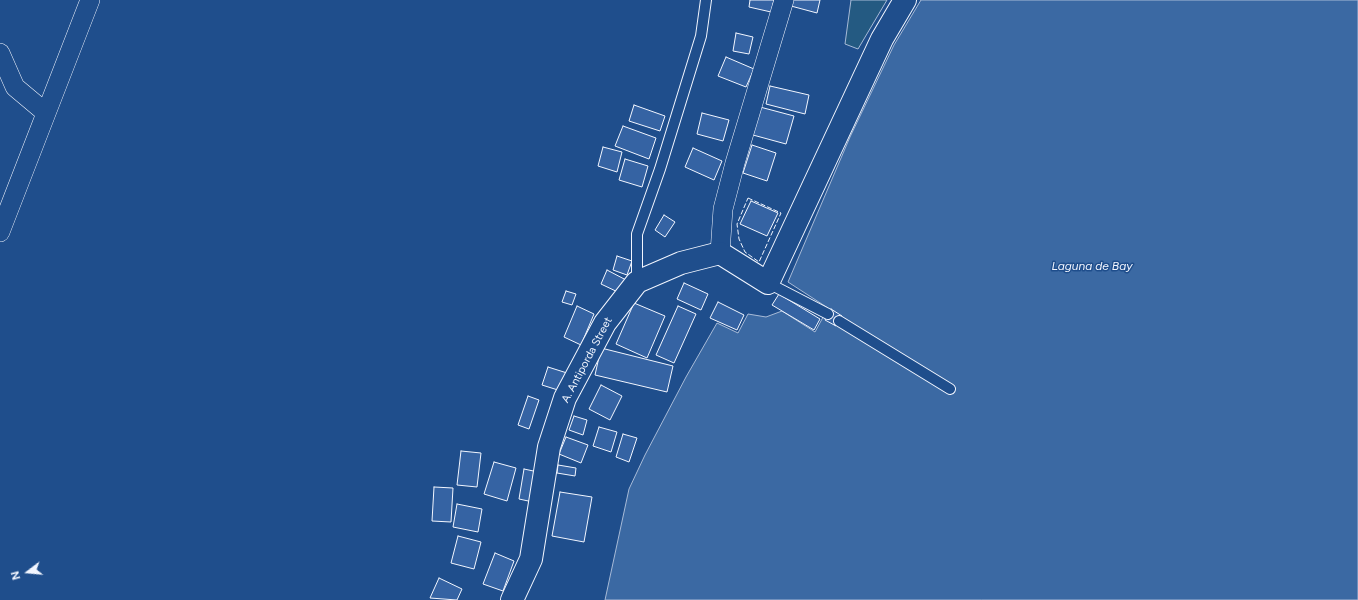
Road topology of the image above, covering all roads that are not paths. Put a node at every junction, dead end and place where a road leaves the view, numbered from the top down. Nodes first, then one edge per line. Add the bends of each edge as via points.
1 (90, 0) edge
2 (706, 0) edge
3 (784, 0) edge
4 (905, 0) edge
5 (0, 53) edge
6 (46, 113) junction
7 (1, 228) edge
8 (720, 253) junction
9 (637, 282) junction
10 (768, 283) junction
11 (828, 314) dead end
12 (839, 321) dead end
13 (950, 389) dead end
14 (512, 600) edge

1 - 6 street
2 - 9 lane via 701,36 637,234
3 - 8 street via 723,208
4 - 10 street via 882,39
5 - 6 street via 15,87
6 - 7 street
8 - 9 street, A. Antiporda Street via 681,263
8 - 10 street
9 - 14 street, A. Antiporda Street via 605,323 565,398 549,447 531,559
10 - 11 lane
12 - 13 lane

